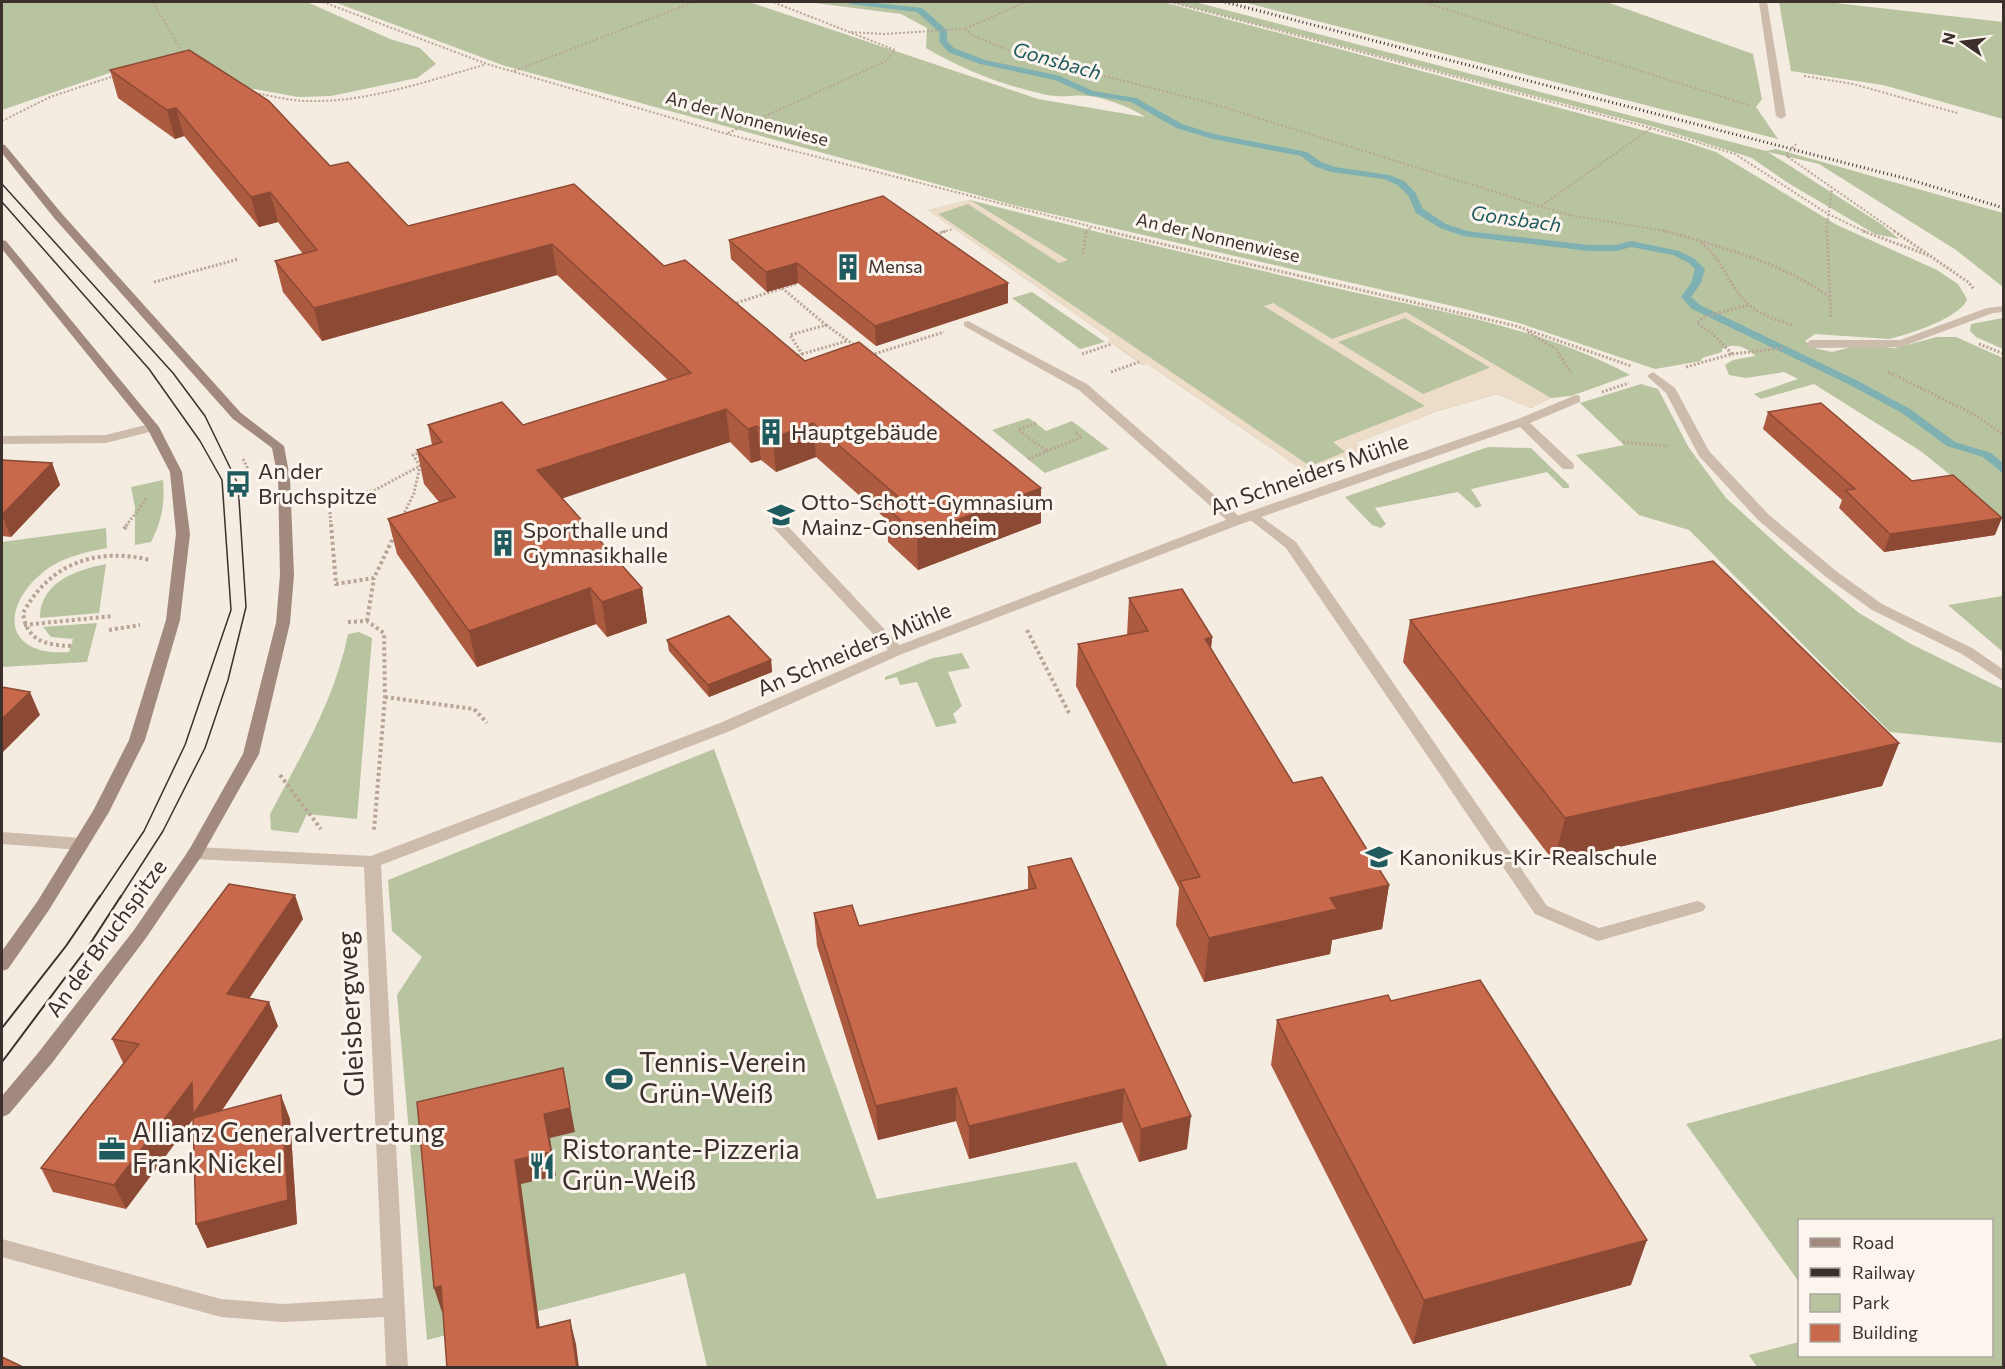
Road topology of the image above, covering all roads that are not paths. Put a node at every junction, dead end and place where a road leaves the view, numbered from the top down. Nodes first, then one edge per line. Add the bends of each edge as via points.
1 (1763, 2) edge
2 (1781, 117) road end
3 (2, 147) edge
4 (2, 243) edge
5 (1997, 310) edge
6 (968, 324) road end
7 (1811, 344) dead end
8 (1653, 376) road end
9 (1569, 402) road end
10 (1522, 422) junction
11 (153, 427) junction
12 (2, 440) edge
13 (1568, 466) dead end
14 (1253, 515) junction
15 (1236, 521) junction
16 (776, 522) dead end
17 (897, 651) junction
18 (2004, 676) edge
19 (2, 838) edge
20 (81, 844) junction
21 (195, 853) junction
22 (372, 862) junction
23 (1697, 907) dead end
24 (2, 964) edge
25 (2, 1109) edge
26 (2, 1248) edge
27 (395, 1307) junction
28 (397, 1368) edge

1 - 2 street
3 - 21 main road, An der Bruchspitze via 237,416 278,446 284,478 287,575 283,623 251,754
4 - 11 main road
5 - 7 street via 1901,343
6 - 15 street via 1083,387
8 - 18 street via 1671,391 1709,459 1772,524 1831,574 1877,606 1967,651
9 - 10 street, An Schneiders Mühle
10 - 13 street
10 - 14 street, An Schneiders Mühle
11 - 12 street via 106,439
11 - 20 main road via 176,472 182,524 173,620 137,740
14 - 15 street, An Schneiders Mühle
14 - 23 street via 1290,545 1541,910 1598,935
15 - 17 street, An Schneiders Mühle
16 - 17 street
17 - 22 street, An Schneiders Mühle via 725,727
19 - 20 street
20 - 24 main road
21 - 22 street, An Schneiders Mühle
21 - 25 main road, An der Bruchspitze via 126,952
22 - 27 street, Gleisbergweg
26 - 27 street via 221,1308 283,1313
27 - 28 street, Gleisbergweg

